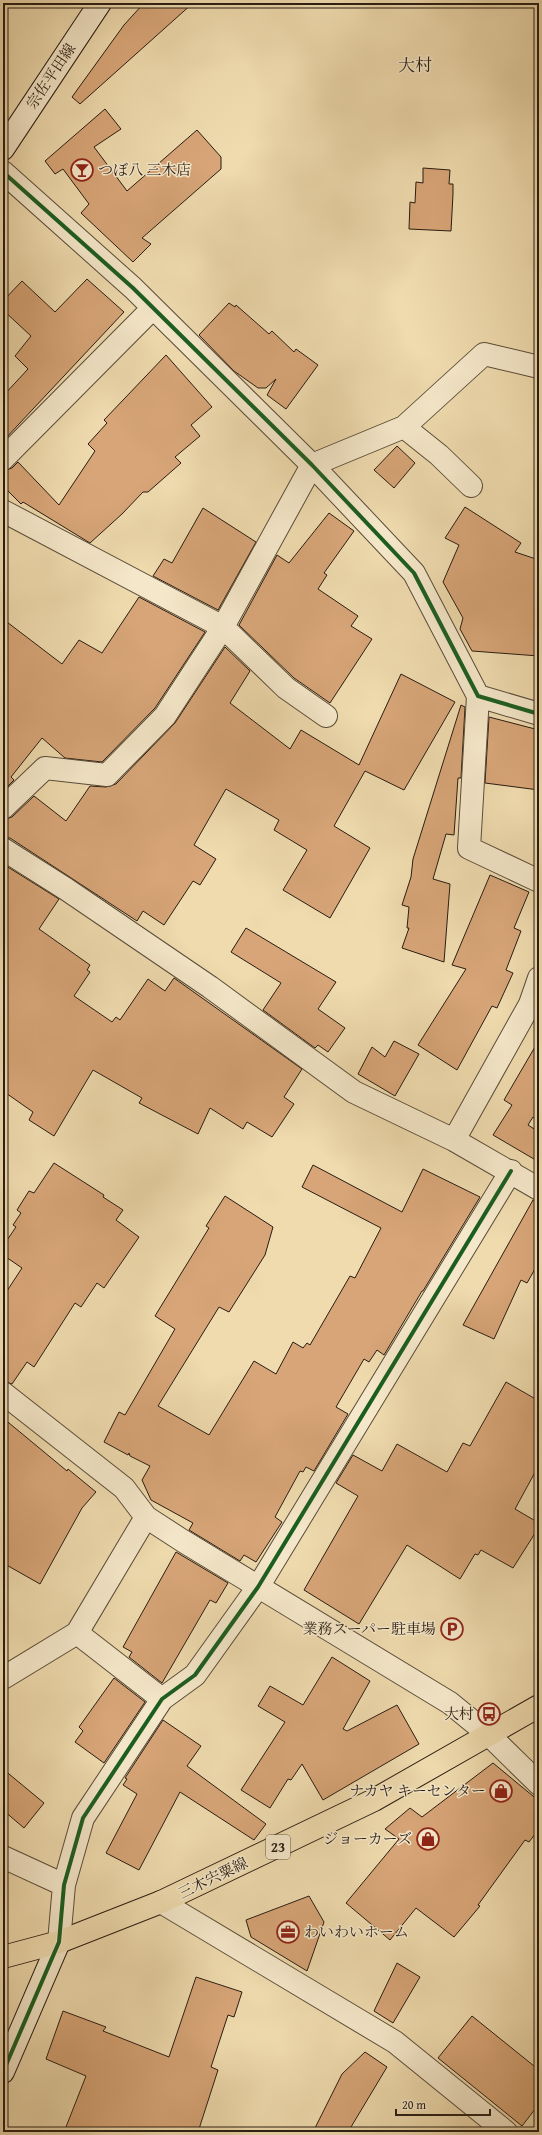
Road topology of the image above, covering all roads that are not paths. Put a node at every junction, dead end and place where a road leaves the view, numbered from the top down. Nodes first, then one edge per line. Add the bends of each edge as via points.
1 (100, 3) edge
2 (3, 149) edge
3 (3, 172) edge
4 (153, 308) junction
5 (539, 367) edge
6 (404, 427) junction
7 (3, 459) edge
8 (312, 465) junction
9 (471, 486) dead end
10 (3, 510) edge
11 (223, 627) junction
12 (478, 696) junction
13 (539, 714) edge
14 (326, 716) dead end
15 (3, 808) edge
16 (3, 849) edge
17 (539, 881) edge
18 (539, 978) edge
19 (454, 1140) junction
20 (511, 1171) junction
21 (539, 1188) edge
22 (3, 1393) edge
23 (146, 1516) junction
24 (258, 1587) junction
25 (77, 1633) junction
26 (3, 1678) edge
27 (162, 1699) junction
28 (539, 1706) edge
29 (488, 1734) junction
30 (539, 1784) edge
31 (3, 1857) edge
32 (64, 1885) junction
33 (161, 1902) junction
34 (59, 1942) junction
35 (3, 1957) edge
36 (3, 2072) edge
37 (506, 2132) edge

1 - 2 street, 宗佐平田線
3 - 4 street
4 - 7 street
4 - 8 street
5 - 6 street via 484,354
6 - 8 street
6 - 9 street via 439,455
8 - 11 street
8 - 12 street via 414,573
10 - 11 street
11 - 14 street via 286,688
11 - 15 street via 165,716 107,775 45,768
12 - 13 street
12 - 17 street via 469,848
16 - 19 street via 210,987 354,1092
18 - 19 street via 530,1004
19 - 20 street
20 - 21 street
20 - 24 street
22 - 23 street via 124,1488
23 - 24 street
23 - 25 street
24 - 27 street via 195,1675
24 - 29 street via 450,1703
25 - 26 street
25 - 27 street
27 - 32 street via 83,1818
28 - 29 main road, 三木宍粟線 / 23
29 - 30 street
29 - 33 main road, 三木宍粟線 / 23 via 374,1800
31 - 32 street
32 - 34 street
33 - 34 main road, 三木宍粟線 / 23
33 - 37 street via 395,2042
34 - 35 main road, 三木宍粟線 / 23
34 - 36 street

